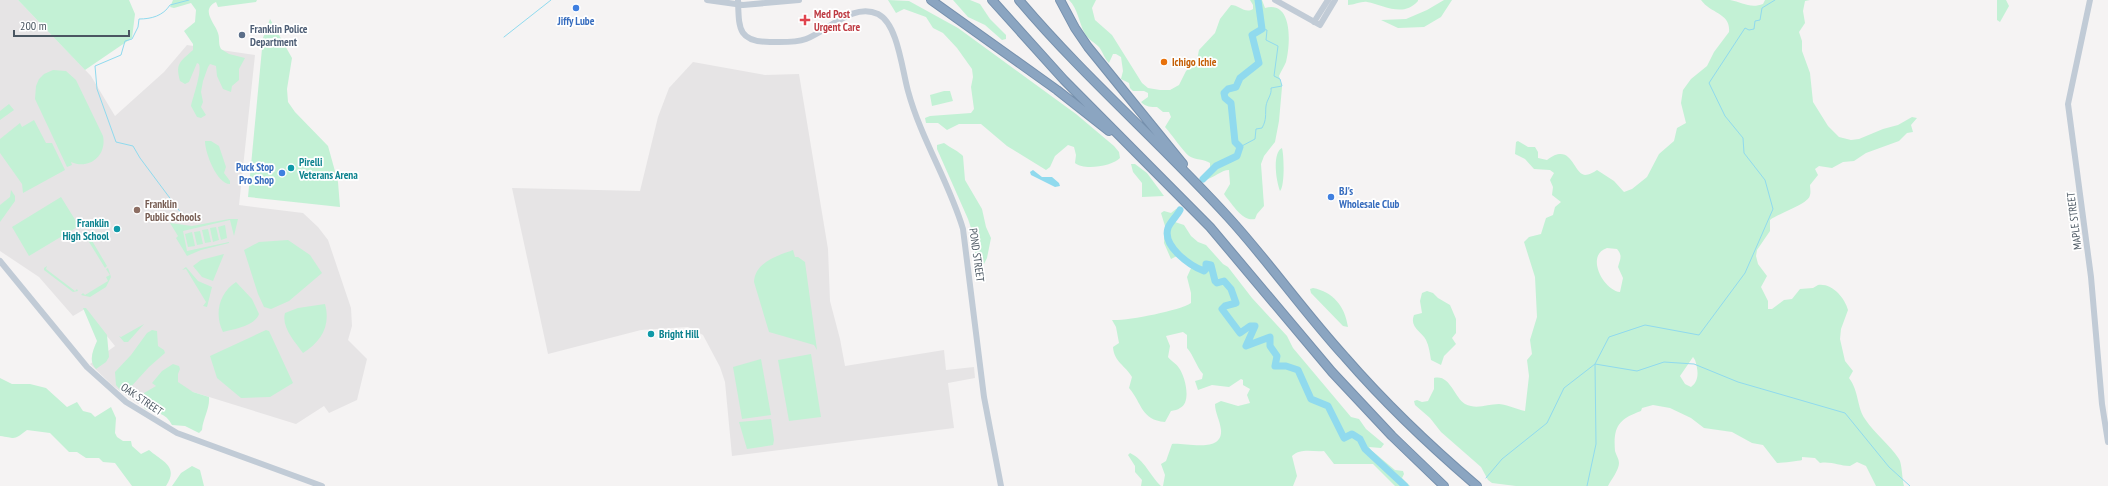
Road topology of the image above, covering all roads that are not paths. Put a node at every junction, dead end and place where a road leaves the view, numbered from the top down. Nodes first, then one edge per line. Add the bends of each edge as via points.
1 (707, 0) edge
2 (799, 0) edge
3 (931, 0) edge
4 (935, 0) edge
5 (992, 0) edge
6 (1019, 0) edge
7 (1060, 0) edge
8 (1275, 0) edge
9 (1328, 0) edge
10 (1336, 0) edge
11 (2090, 0) edge
12 (738, 2) edge
13 (945, 9) junction
14 (1317, 23) junction
15 (1172, 186) junction
16 (1207, 194) junction
17 (0, 261) edge
18 (2105, 403) edge
19 (2108, 442) edge
20 (322, 486) edge
21 (1001, 486) edge
22 (1444, 486) edge
23 (1477, 486) edge

1 - 12 main road
2 - 12 main road via 763,4
3 - 13 highway
4 - 13 highway
5 - 15 highway via 1064,80
6 - 16 highway via 1078,66
7 - 16 highway via 1088,47
8 - 14 main road
9 - 14 main road
10 - 14 main road
11 - 18 main road, MAPLE STREET via 2068,104
12 - 21 main road, POND STREET via 739,26 746,37 762,42 800,41 814,36 851,14 866,11 876,13 891,26 915,114 963,229 984,397
13 - 15 highway via 1086,112
15 - 22 highway via 1210,227 1332,372 1392,436
16 - 23 highway via 1344,357 1417,432
17 - 20 main road, OAK STREET via 87,367 126,402 177,434
18 - 19 main road, MAPLE STREET

